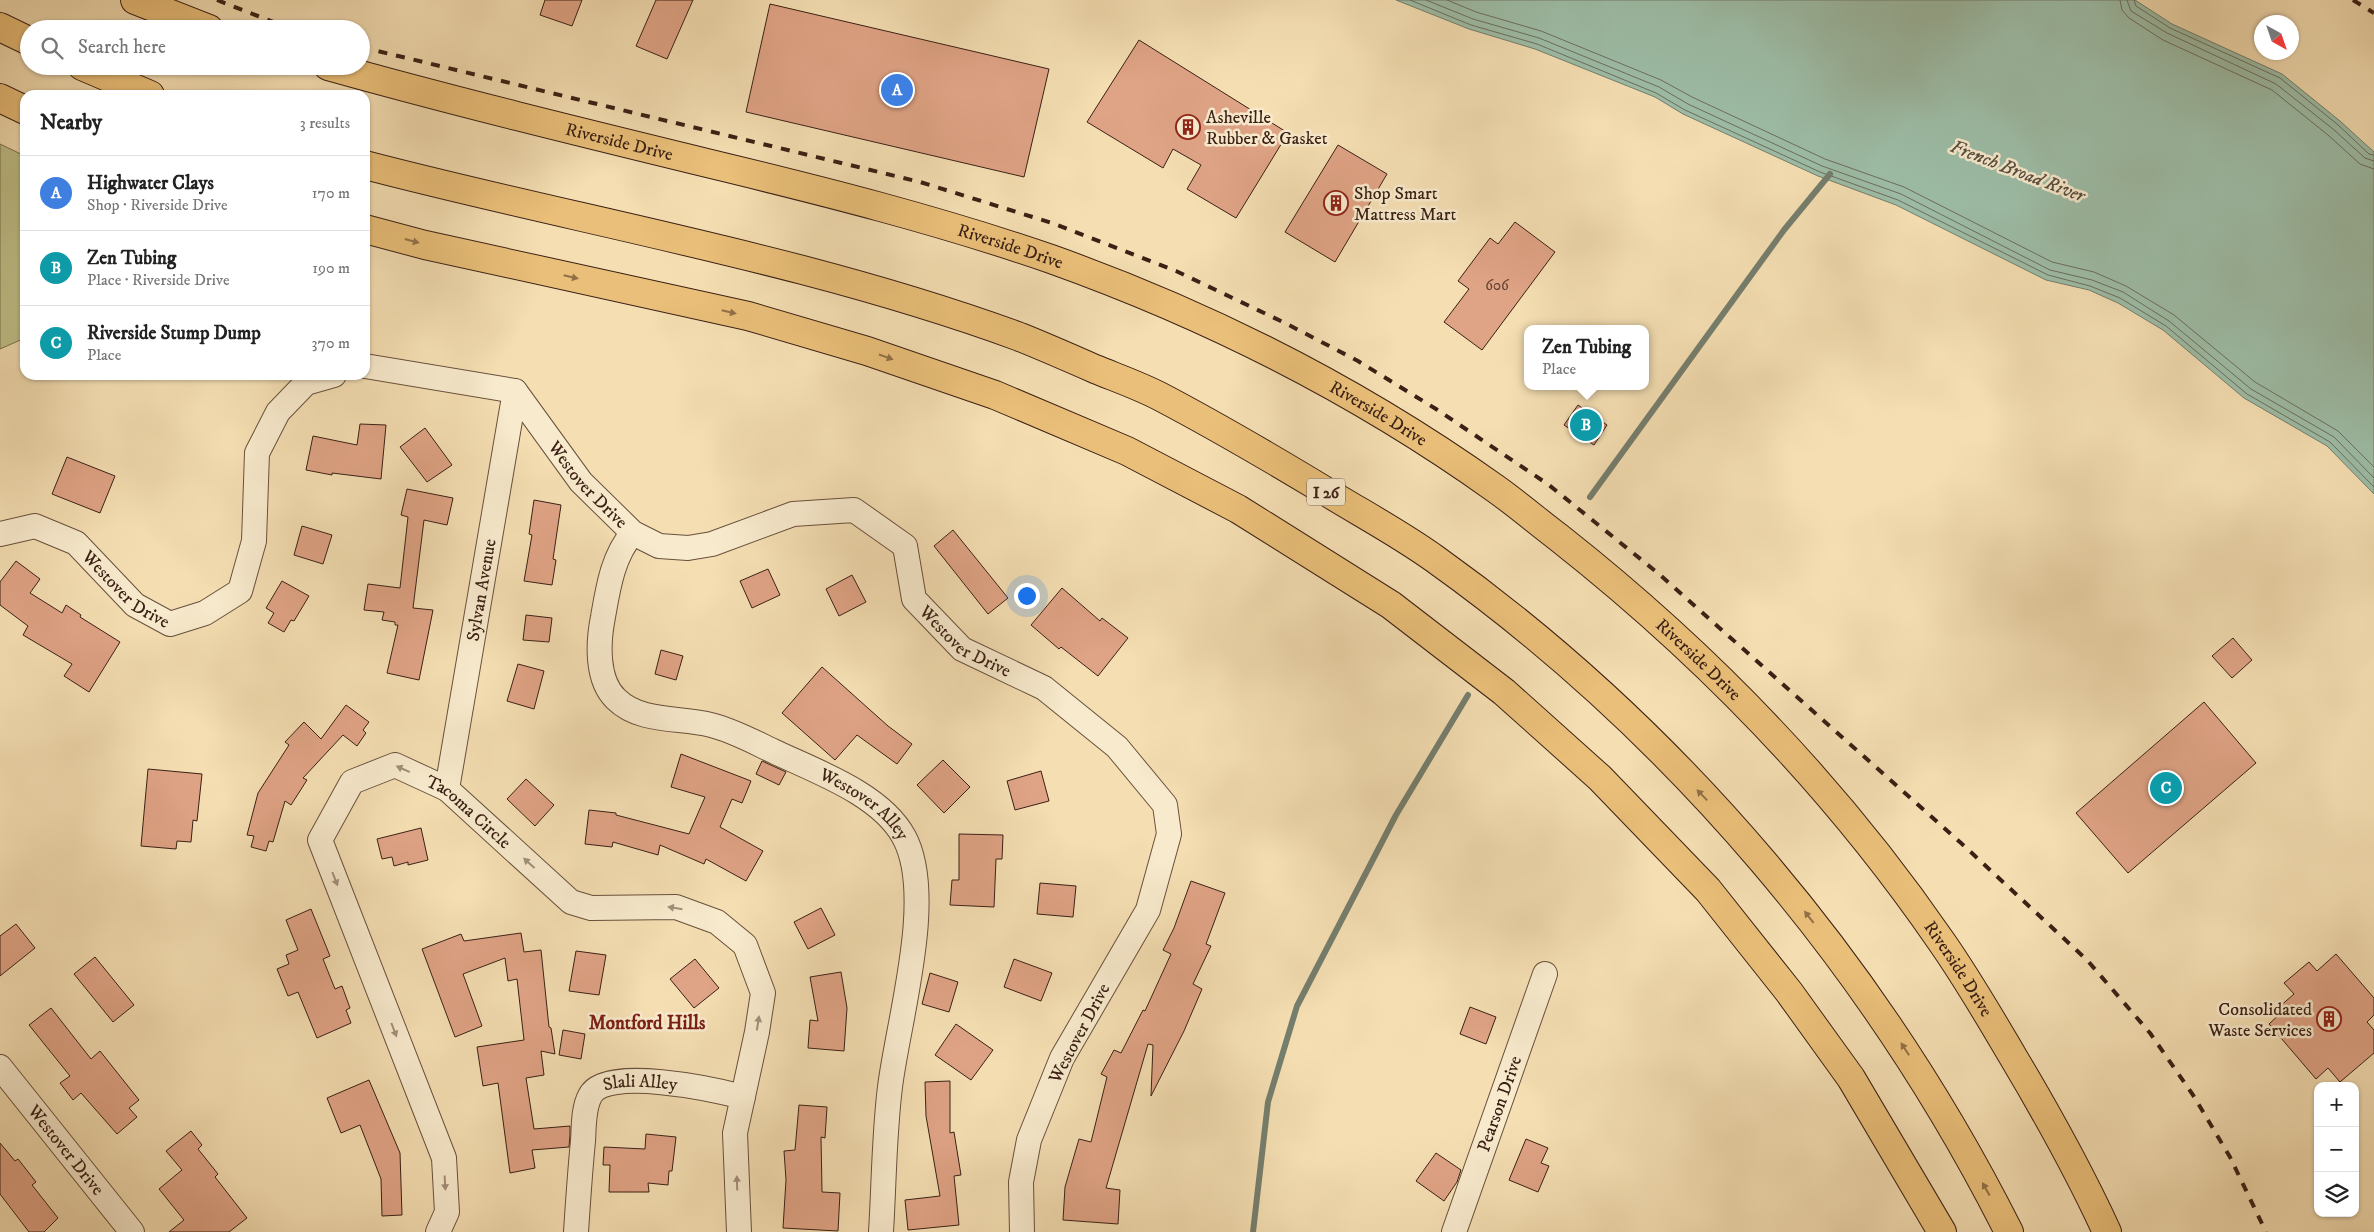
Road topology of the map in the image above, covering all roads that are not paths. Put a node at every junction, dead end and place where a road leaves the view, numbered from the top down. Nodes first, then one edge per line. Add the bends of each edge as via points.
1 (135, 0) edge
2 (186, 20) edge
3 (0, 27) edge
4 (20, 37) edge
5 (103, 75) edge
6 (359, 75) edge
7 (138, 90) edge
8 (0, 98) edge
9 (20, 108) edge
10 (370, 166) edge
11 (370, 230) edge
12 (370, 367) edge
13 (316, 380) edge
14 (515, 391) junction
15 (633, 533) junction
16 (0, 534) edge
17 (448, 789) junction
18 (1545, 974) dead end
19 (0, 1067) edge
20 (743, 1097) junction
21 (132, 1232) edge
22 (438, 1232) edge
23 (576, 1232) edge
24 (739, 1232) edge
25 (882, 1232) edge
26 (1022, 1232) edge
27 (1454, 1232) edge
28 (1942, 1232) edge
29 (2009, 1232) edge
30 (2107, 1232) edge

1 - 2 main road
3 - 4 main road
5 - 7 main road
6 - 30 main road, Riverside Drive via 858,200 957,228 1055,261 1154,298 1319,379 1489,484 1584,558 1708,667 1808,772 1877,855 1942,941 1992,1021 2040,1103
8 - 9 main road
29 -> 10 main road, I 26 via 1950,1123 1905,1049 1842,960 1762,858 1648,738 1548,646 1433,557 1271,458 1156,394 1021,338 887,293 761,258
11 -> 28 main road via 748,316 868,351 995,395 1127,450 1238,509 1390,604 1504,692 1600,778 1708,890 1789,992 1851,1078
12 - 14 street
13 - 16 street, Westover Drive via 306,383 278,412 257,453 254,541 240,590 205,613 170,624 135,605 76,543 35,526
14 - 15 street, Westover Drive via 581,482
14 - 17 street, Sylvan Avenue
15 - 25 street, Westover Alley via 616,561 602,621 603,676 616,699 630,709 651,716 711,725 840,782 879,809 905,839 915,878 916,915 913,958 890,1088
15 - 26 street, Westover Drive via 659,546 688,548 712,544 793,514 854,510 905,546 914,599 962,650 1044,688 1117,747 1165,805 1169,834 1148,910 1062,1058 1029,1140 1021,1182
20 -> 17 street, Tacoma Circle via 763,993 745,946 717,922 676,907 591,908 571,902
17 -> 22 street, Tacoma Circle via 395,765 352,782 320,840 444,1158 447,1212
18 - 27 street, Pearson Drive
19 - 21 street, Westover Drive
20 - 23 street, Slali Alley via 709,1088 661,1083 618,1081 597,1087 590,1095 585,1117
24 -> 20 street, Tacoma Circle via 735,1133

